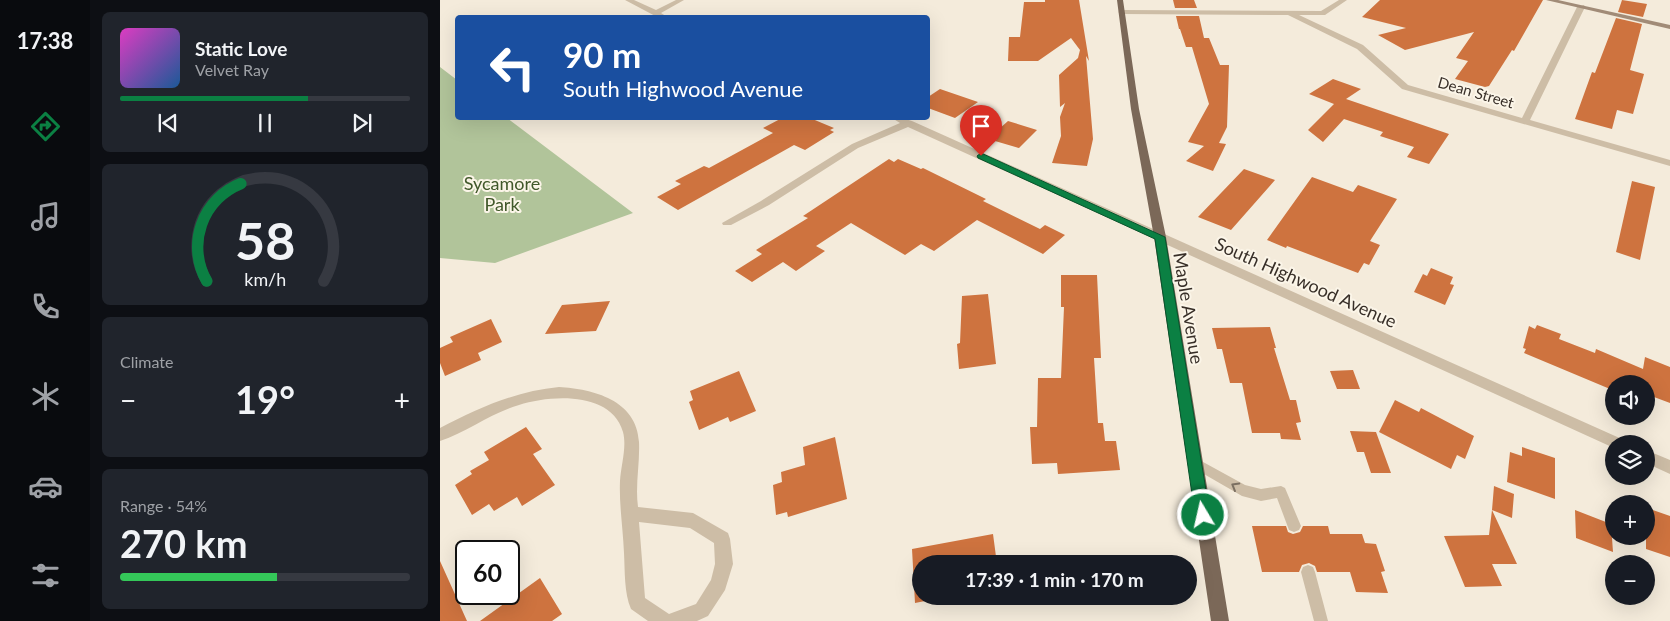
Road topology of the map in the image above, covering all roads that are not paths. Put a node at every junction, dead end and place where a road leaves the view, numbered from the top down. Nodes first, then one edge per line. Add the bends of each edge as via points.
1 (628, 0) edge
2 (681, 0) edge
3 (1344, 0) edge
4 (1549, 0) edge
5 (1121, 6) edge
6 (1581, 7) junction
7 (656, 13) junction
8 (1291, 14) junction
9 (660, 15) edge
10 (1670, 27) edge
11 (901, 120) edge
12 (1525, 121) junction
13 (909, 123) junction
14 (1670, 163) edge
15 (727, 223) dead end
16 (1160, 237) junction
17 (440, 435) edge
18 (1605, 438) edge
19 (1655, 460) edge
20 (1194, 462) junction
21 (1670, 467) edge
22 (630, 514) junction
23 (1294, 526) dead end
24 (1308, 572) dead end
25 (663, 621) edge
26 (675, 621) edge
27 (1220, 621) edge
28 (1321, 621) edge

1 - 7 street
2 - 7 street
3 - 8 street via 1322,13
4 - 6 street
5 - 8 street
5 - 16 main road, Maple Avenue via 1135,109
6 - 10 street
6 - 12 street
7 - 9 street
8 - 12 street, Dean Street via 1360,47 1405,87
11 - 13 street, South Highwood Avenue
12 - 14 street, Dean Street
13 - 15 street via 855,146
13 - 16 street, South Highwood Avenue
16 - 18 street, South Highwood Avenue
16 - 20 main road, Maple Avenue
17 - 22 street via 512,400 565,392 587,394 609,404 619,413 631,436
19 - 21 street
23 -> 20 lane via 1281,492 1261,494 1242,490
20 - 27 main road, Maple Avenue
22 - 25 street via 636,603
22 - 26 street via 693,522 722,539 724,564 719,584 702,610
24 - 28 lane

